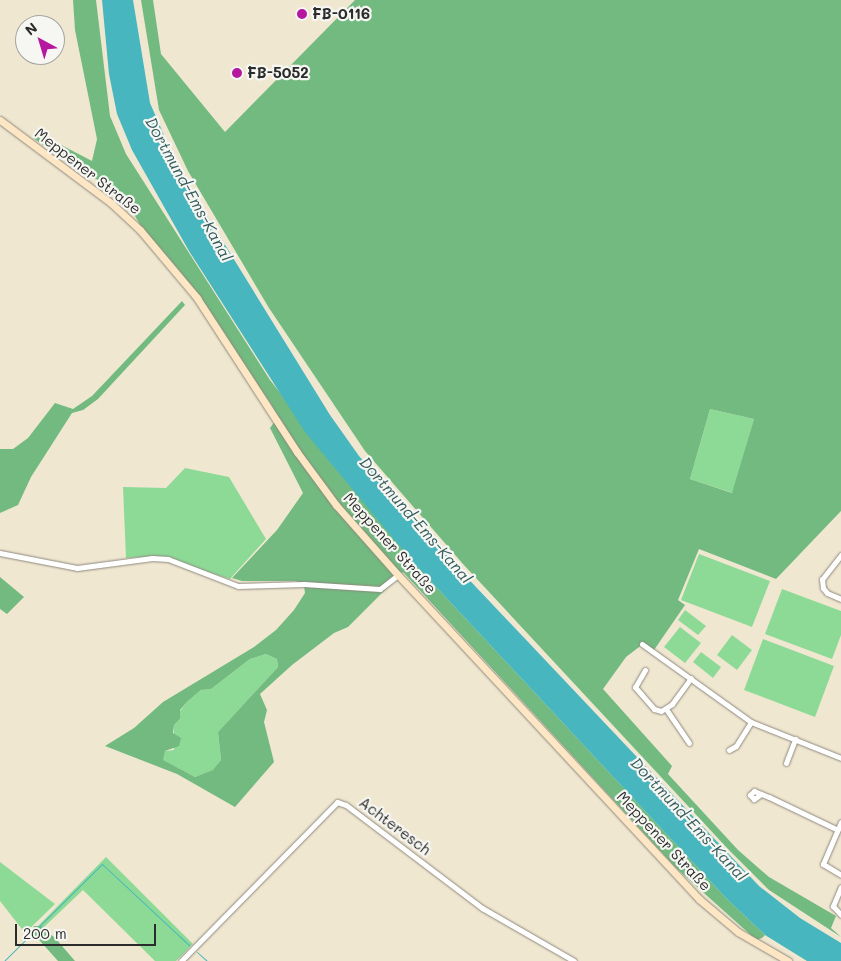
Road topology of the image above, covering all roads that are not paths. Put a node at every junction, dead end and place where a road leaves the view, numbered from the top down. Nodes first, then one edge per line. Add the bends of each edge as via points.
1 (0, 120) edge
2 (0, 553) edge
3 (841, 555) edge
4 (398, 575) junction
5 (841, 599) edge
6 (642, 644) dead end
7 (645, 670) dead end
8 (692, 678) junction
9 (666, 709) junction
10 (751, 722) junction
11 (795, 739) junction
12 (690, 744) dead end
13 (729, 750) dead end
14 (841, 758) edge
15 (786, 763) dead end
16 (761, 794) dead end
17 (841, 822) edge
18 (838, 830) junction
19 (841, 875) edge
20 (841, 887) edge
21 (841, 915) edge
22 (181, 961) edge
23 (574, 961) edge
24 (788, 961) edge

1 - 4 main road, Meppener Straße via 111,203 163,255 202,305 297,452 336,505
2 - 4 street via 77,568 152,558 168,559 238,586 304,584 380,589
3 - 5 street via 822,580 827,593
4 - 24 main road, Meppener Straße via 700,899 738,932
6 - 8 street
7 - 9 street via 635,687 654,709
8 - 9 street
8 - 10 street
9 - 12 street
10 - 11 street
10 - 13 street via 736,746
11 - 14 street
11 - 15 street
16 - 18 street
17 - 18 street
18 - 19 street via 823,864
20 - 21 street via 833,906
22 - 23 street, Achteresch via 337,802 346,804 482,908

